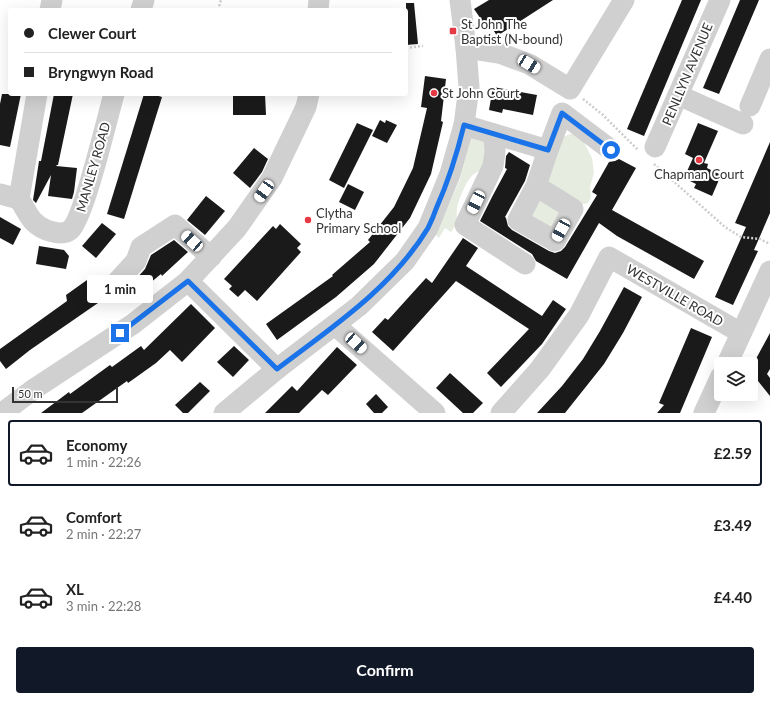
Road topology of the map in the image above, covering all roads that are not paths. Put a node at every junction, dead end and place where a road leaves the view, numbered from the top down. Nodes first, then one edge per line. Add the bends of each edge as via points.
1 (460, 0) edge
2 (624, 0) edge
3 (720, 0) edge
4 (466, 48) junction
5 (770, 59) edge
6 (678, 95) junction
7 (35, 96) edge
8 (113, 96) edge
9 (309, 96) edge
10 (464, 125) junction
11 (494, 134) junction
12 (548, 150) junction
13 (611, 150) dead end
14 (648, 153) road end
15 (536, 186) dead end
16 (10, 197) edge
17 (210, 257) junction
18 (525, 264) dead end
19 (770, 271) edge
20 (188, 281) junction
21 (102, 292) dead end
22 (336, 325) junction
23 (742, 333) junction
24 (730, 357) edge
25 (277, 369) junction
26 (714, 391) edge
27 (2, 413) edge
28 (224, 413) edge
29 (435, 413) edge
30 (501, 413) edge
31 (704, 413) edge

1 - 4 street
2 - 4 street via 570,89 529,64 499,54
3 - 6 street, PENLLYN AVENUE
4 - 10 street via 469,87
5 - 6 street via 746,115
6 - 14 street, PENLLYN AVENUE
7 - 16 street
8 - 16 street, MANLEY ROAD via 96,162 77,221 71,230 63,234 47,230 34,222
9 - 17 street via 306,107 272,178 237,228
10 - 11 street
10 - 22 street via 450,174 428,228 405,262
11 - 12 street
11 - 18 street via 493,166 465,226
12 - 13 street via 562,113
12 - 15 street
17 - 20 street
17 - 21 street via 174,225 141,247 136,261 116,282
19 - 23 street
20 - 25 street
20 - 27 street via 133,324
22 - 25 street
22 - 29 street
23 - 24 street
23 - 30 street, WESTVILLE ROAD via 609,257 579,315 540,369
25 - 28 street
26 - 31 street

